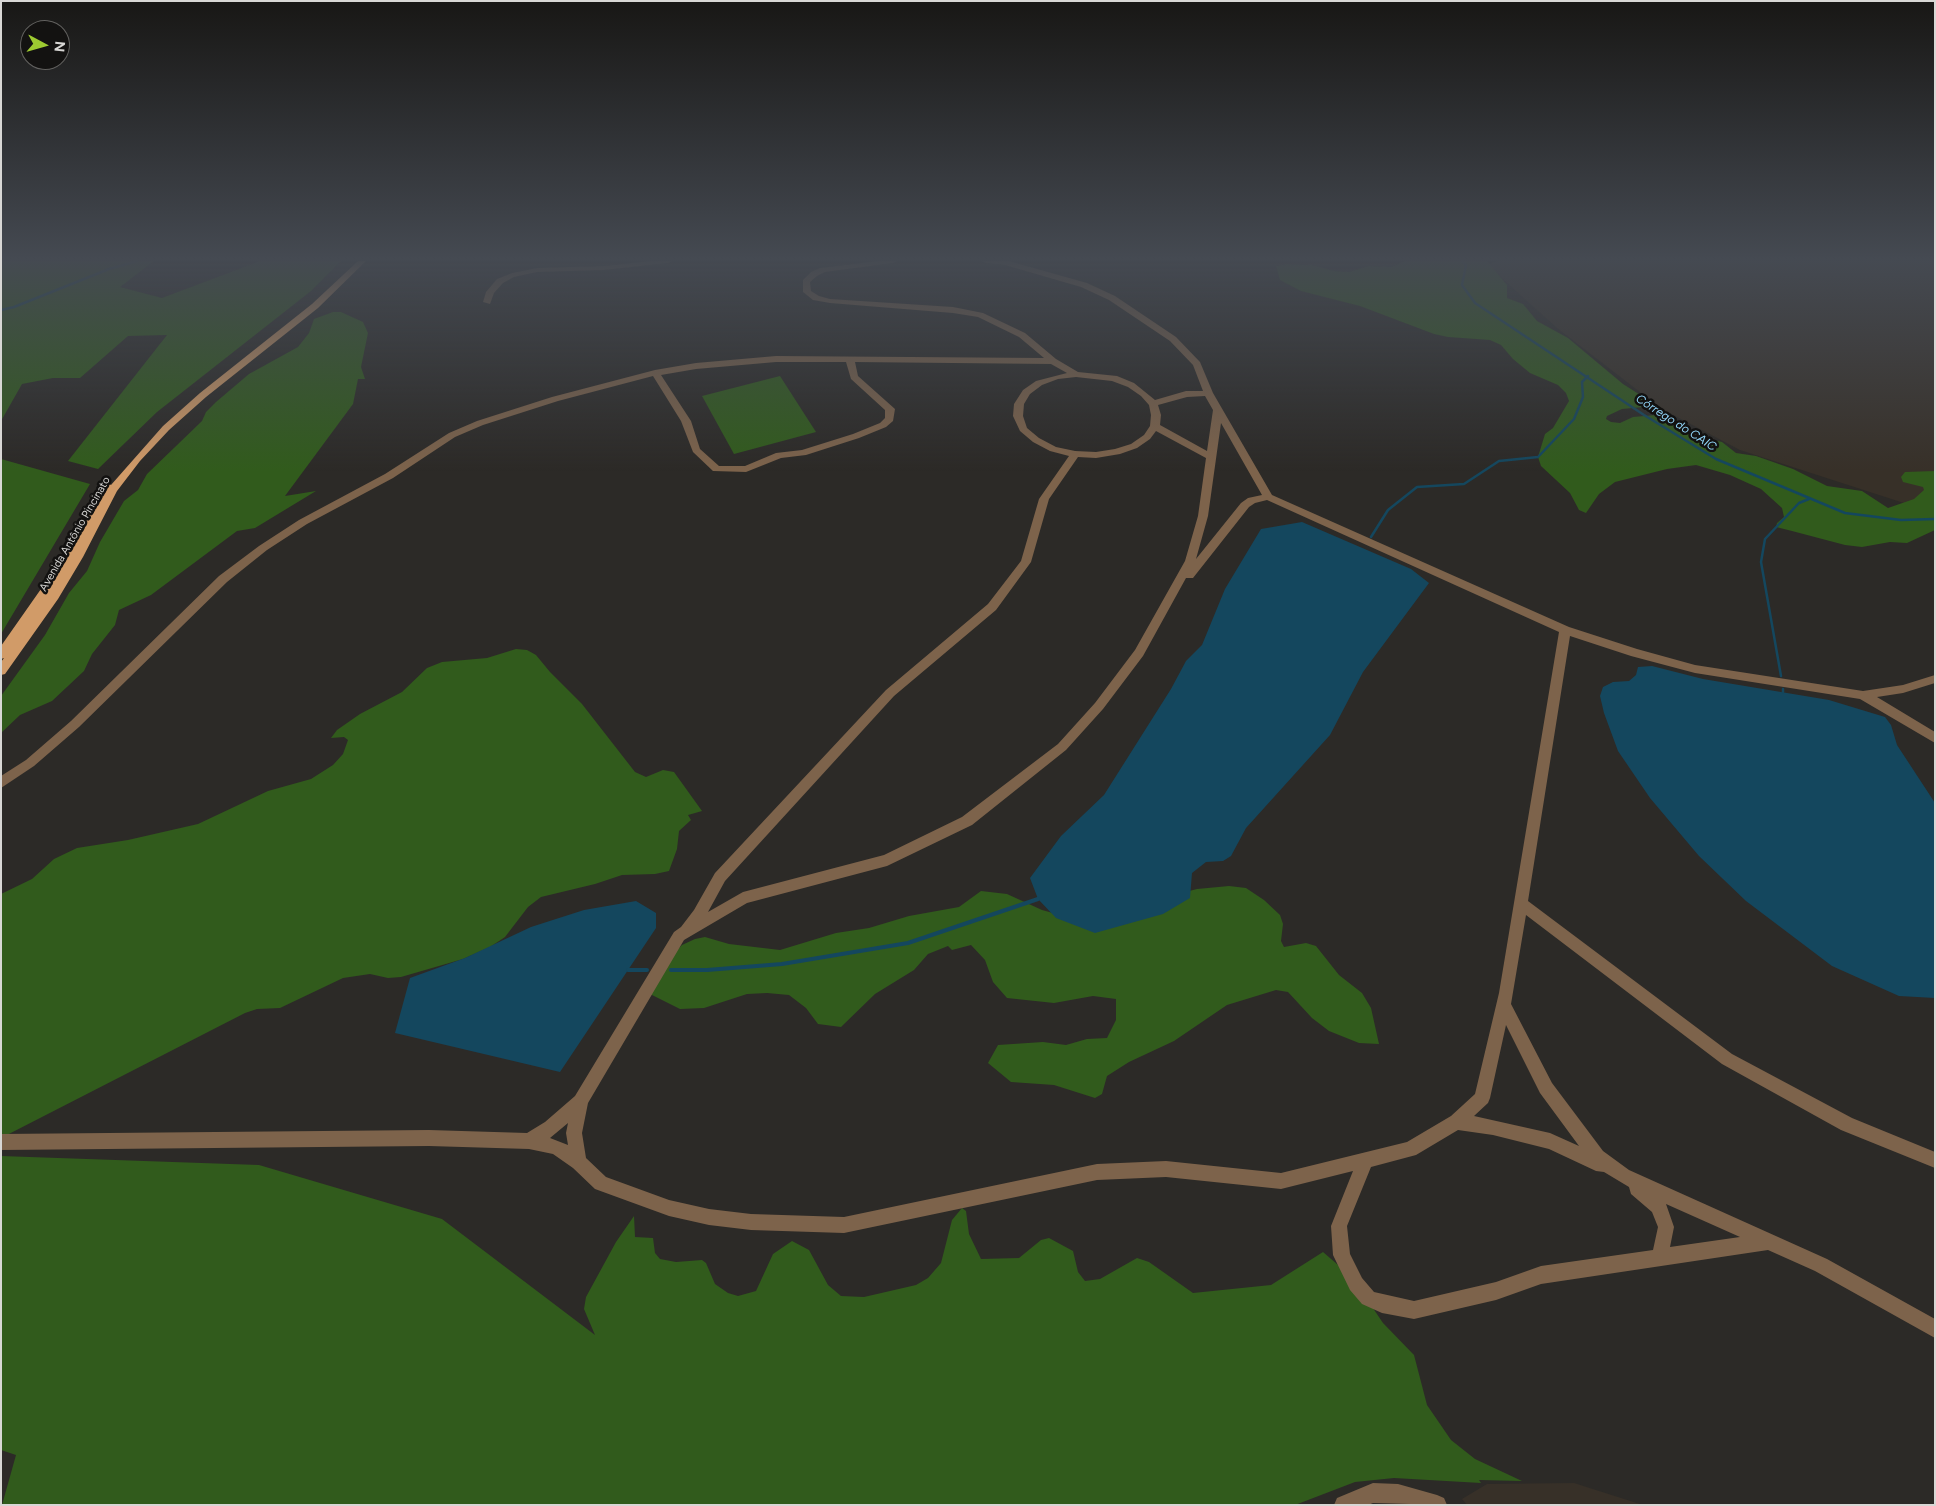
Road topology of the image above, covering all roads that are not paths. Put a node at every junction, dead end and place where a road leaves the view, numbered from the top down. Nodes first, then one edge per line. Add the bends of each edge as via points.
1 (276, 331) edge
2 (284, 331) edge
3 (1014, 331) edge
4 (1162, 331) edge
5 (850, 359) junction
6 (1053, 361) junction
7 (655, 373) junction
8 (1076, 374) junction
9 (1208, 393) junction
10 (1153, 404) junction
11 (1218, 410) junction
12 (1155, 426) junction
13 (1075, 454) junction
14 (1212, 457) junction
15 (1268, 496) junction
16 (1175, 592) junction
17 (1565, 630) junction
18 (1, 655) edge
19 (1, 671) edge
20 (1935, 678) edge
21 (1863, 695) junction
22 (1935, 738) edge
23 (1, 783) edge
24 (710, 896) junction
25 (1520, 903) junction
26 (723, 909) junction
27 (679, 936) junction
28 (1503, 1004) junction
29 (581, 1101) junction
30 (1457, 1122) junction
31 (528, 1141) junction
32 (1, 1142) edge
33 (1935, 1160) edge
34 (1365, 1161) junction
35 (579, 1162) junction
36 (1622, 1176) junction
37 (1767, 1242) junction
38 (1660, 1257) junction
39 (1935, 1329) edge
40 (1344, 1505) edge
41 (1438, 1505) edge

1 - 18 main road, Avenida Antônio Pincinato via 192,397 133,452 110,479 60,570
2 - 19 main road, Avenida Antônio Pincinato via 188,408 137,459 112,490 78,557
3 - 6 street
4 - 9 street via 1197,364
5 - 6 street
5 - 7 street via 776,359
5 - 7 street via 854,377 890,409 890,419 883,426 856,436 803,453 779,455 746,469 716,469 696,450 686,422
6 - 8 street
7 - 23 street via 480,422 303,522 223,579 75,724
8 - 10 street via 1114,378 1131,385
8 - 13 street via 1039,383 1026,392 1018,404 1018,416 1024,429 1036,440
9 - 10 street via 1186,394
9 - 11 street
10 - 12 street
11 - 14 street
11 - 15 street
12 - 13 street via 1134,446 1117,452
12 - 14 street
13 - 24 street via 1044,499 1026,562 992,607 890,693 720,877
14 - 16 street via 1203,516 1190,561
15 - 16 street via 1246,505
15 - 17 street
16 - 26 street via 1139,653 1099,706 1062,747 967,821 887,860 743,898
17 - 21 street via 1695,668
17 - 25 street
20 - 21 street via 1903,689
21 - 22 street
24 - 26 street
24 - 27 street
25 - 28 street
25 - 33 street via 1727,1059 1847,1124
26 - 27 street
27 - 29 street
28 - 30 street via 1482,1098
28 - 36 street via 1546,1088 1597,1157
29 - 31 street via 551,1128
29 - 35 street via 574,1133
30 - 34 street via 1410,1150
30 - 36 street via 1494,1127 1550,1141
31 - 32 street via 429,1138
31 - 35 street via 556,1147
34 - 35 street via 1281,1181 1166,1169 1097,1172 844,1225 751,1222 669,1208 601,1183
34 - 38 street via 1339,1226 1342,1255 1356,1284 1368,1298 1382,1304 1414,1310 1496,1291 1541,1275
36 - 37 street
36 - 38 street via 1659,1207 1666,1227
37 - 38 street
37 - 39 street via 1821,1265
40 - 41 street via 1373,1493 1398,1494

